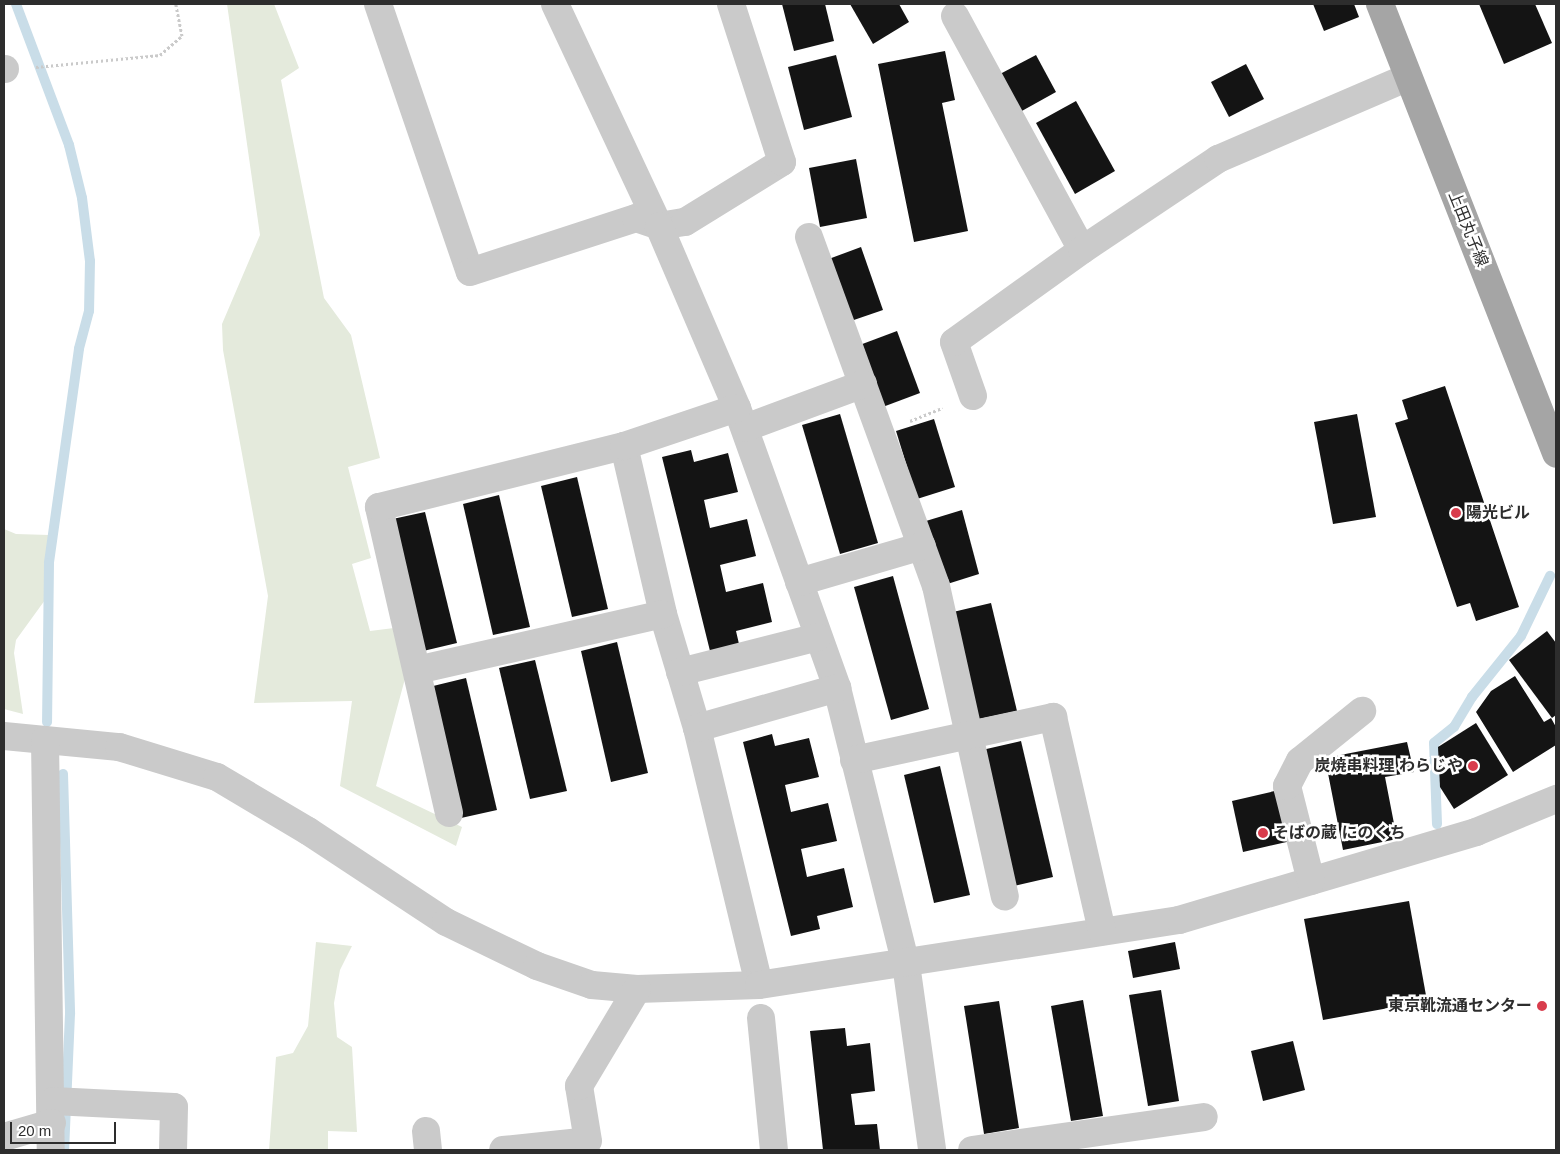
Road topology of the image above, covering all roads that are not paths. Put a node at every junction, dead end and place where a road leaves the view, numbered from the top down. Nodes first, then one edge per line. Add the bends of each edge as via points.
1 (378, 4) edge
2 (555, 4) edge
3 (731, 4) edge
4 (1380, 4) edge
5 (955, 16) dead end
6 (1408, 77) junction
7 (659, 226) junction
8 (809, 237) dead end
9 (1082, 250) junction
10 (863, 384) junction
11 (973, 396) road end
12 (741, 418) junction
13 (624, 446) junction
14 (1556, 454) edge
15 (922, 546) junction
16 (799, 582) junction
17 (663, 614) junction
18 (818, 637) junction
19 (417, 670) junction
20 (680, 672) junction
21 (836, 688) junction
22 (1362, 711) dead end
23 (697, 728) junction
24 (968, 734) junction
25 (4, 736) edge
26 (45, 740) junction
27 (854, 760) junction
28 (1556, 799) edge
29 (450, 813) dead end
30 (1311, 881) junction
31 (1005, 896) dead end
32 (1102, 930) junction
33 (906, 964) junction
34 (759, 985) junction
35 (637, 989) junction
36 (761, 1018) dead end
37 (52, 1112) junction
38 (1204, 1117) dead end
39 (4, 1138) edge
40 (51, 1150) edge
41 (173, 1150) edge
42 (503, 1150) edge
43 (774, 1150) edge
44 (932, 1150) edge
45 (972, 1150) edge

1 - 7 street via 470,272 636,218
2 - 7 street
3 - 7 street via 782,162 685,222
4 - 6 main road, 上田丸子線
5 - 9 street
6 - 9 street via 1218,159
6 - 14 main road, 上田丸子線
7 - 12 street
8 - 10 street
9 - 11 street via 954,342
10 - 12 street
10 - 15 street
12 - 13 street
12 - 16 street
13 - 17 street
13 - 19 street via 379,507
15 - 16 street
15 - 24 street via 936,586
16 - 18 street
17 - 19 street
17 - 20 street
18 - 20 street
18 - 21 street
19 - 29 street
20 - 23 street
21 - 23 street
21 - 27 street
22 - 30 street via 1300,761 1287,786
23 - 34 street
24 - 27 street
24 - 31 street
24 - 32 street via 1053,717
25 - 26 street
26 - 35 street via 119,747 217,777 308,831 446,922 537,966 592,985
26 - 37 street via 45,903
27 - 33 street
28 - 30 street via 1476,832
30 - 32 street via 1179,920
32 - 33 street
33 - 34 street
33 - 44 street
34 - 35 street
35 - 42 street via 579,1086 588,1142
36 - 43 street
37 - 39 street
37 - 40 street
37 - 41 street via 174,1107
38 - 45 street

